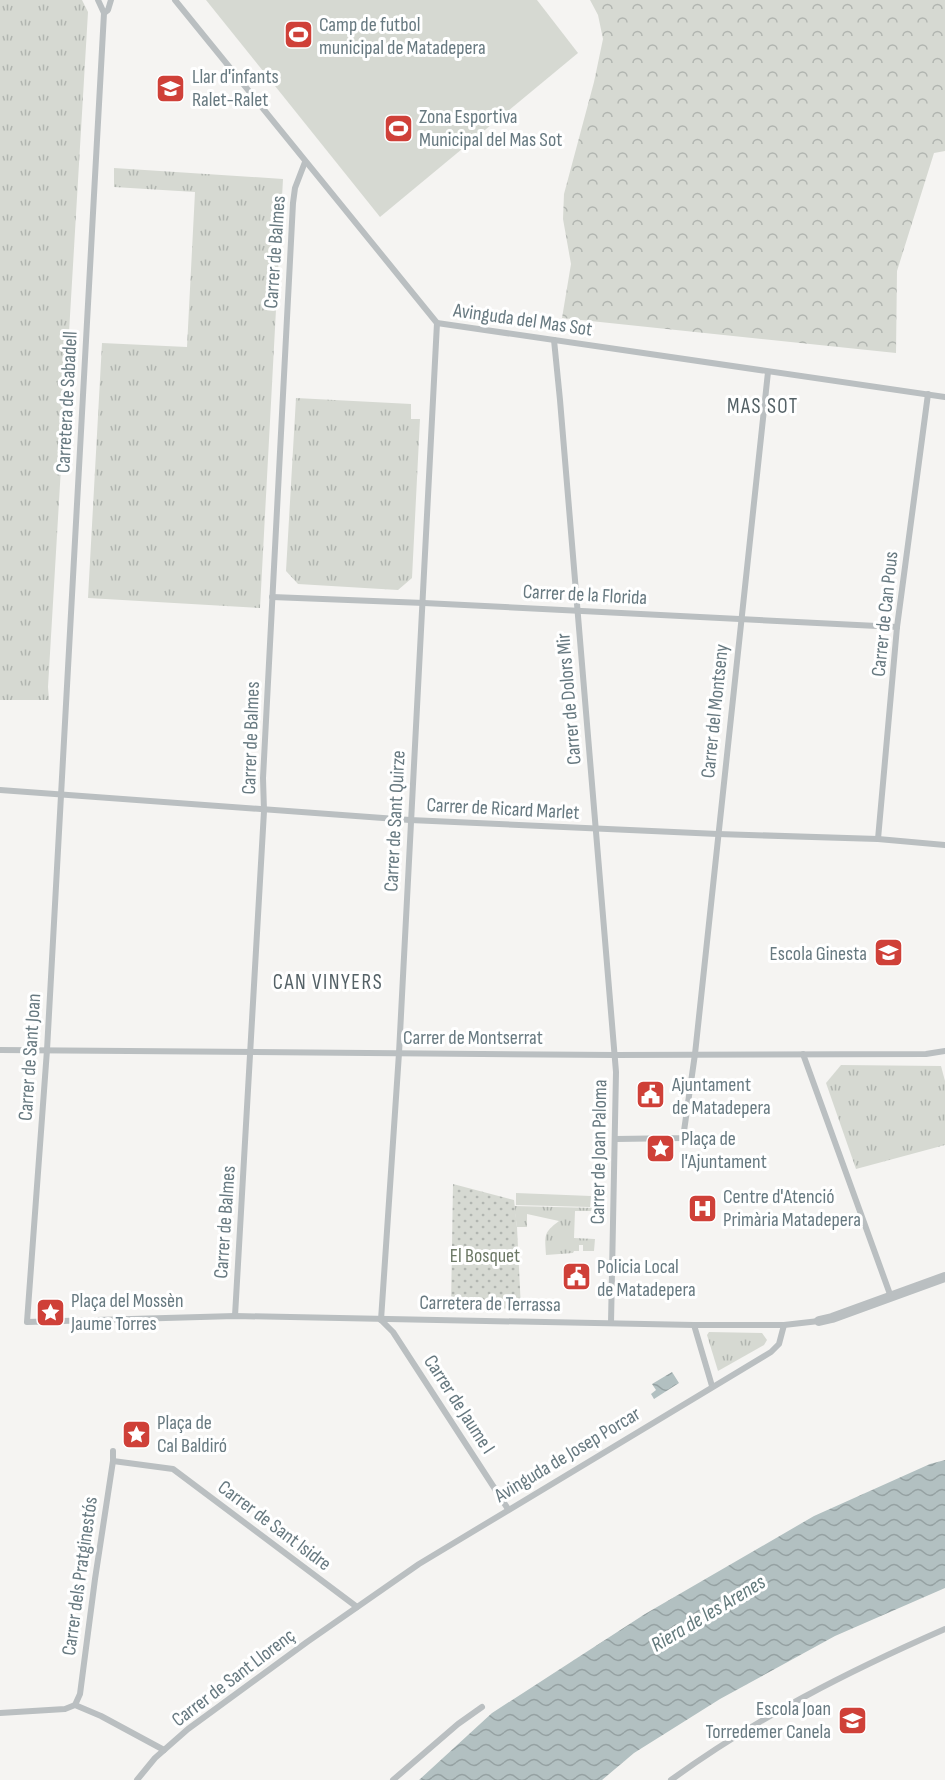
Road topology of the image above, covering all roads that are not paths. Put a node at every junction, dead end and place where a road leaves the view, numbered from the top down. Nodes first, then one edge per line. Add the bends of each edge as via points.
1 (98, 0) edge
2 (111, 0) edge
3 (175, 0) edge
4 (104, 13) junction
5 (305, 162) junction
6 (437, 323) junction
7 (554, 340) junction
8 (768, 372) junction
9 (928, 394) junction
10 (945, 397) edge
11 (272, 597) junction
12 (424, 603) junction
13 (578, 610) junction
14 (740, 619) junction
15 (897, 627) junction
16 (0, 790) edge
17 (60, 793) junction
18 (264, 811) junction
19 (410, 820) junction
20 (596, 829) junction
21 (718, 834) junction
22 (878, 838) junction
23 (945, 844) edge
24 (0, 1050) edge
25 (47, 1050) junction
26 (945, 1052) edge
27 (251, 1053) junction
28 (399, 1053) junction
29 (694, 1054) junction
30 (803, 1054) junction
31 (615, 1055) junction
32 (616, 1139) junction
33 (945, 1277) edge
34 (891, 1297) junction
35 (235, 1316) junction
36 (381, 1320) junction
37 (819, 1321) joint
38 (27, 1322) joint
39 (611, 1323) junction
40 (694, 1325) junction
41 (784, 1325) junction
42 (712, 1386) junction
43 (113, 1451) dead end
44 (113, 1461) junction
45 (508, 1509) junction
46 (357, 1607) junction
47 (945, 1629) edge
48 (75, 1705) junction
49 (482, 1707) dead end
50 (0, 1713) edge
51 (164, 1750) junction
52 (136, 1780) edge
53 (393, 1780) edge
54 (671, 1780) edge

1 - 4 street, Carretera de Sabadell
2 - 4 street, Carretera de Sabadell
3 - 5 street, Avinguda del Mas Sot
4 - 17 street, Carretera de Sabadell
5 - 6 street, Avinguda del Mas Sot
5 - 11 street, Carrer de Balmes via 293,203
6 - 7 street, Avinguda del Mas Sot
6 - 12 street, Carrer de Sant Quirze
7 - 8 street, Avinguda del Mas Sot
7 - 13 street, Carrer de Dolors Mir
8 - 9 street, Avinguda del Mas Sot
8 - 14 street, Carrer del Montseny
9 - 10 street, Avinguda del Mas Sot
9 - 15 street, Carrer de Can Pous
11 - 12 street, Carrer de la Florida
11 - 18 street, Carrer de Balmes
12 - 13 street, Carrer de la Florida
12 - 19 street, Carrer de Sant Quirze
13 - 14 street, Carrer de la Florida
13 - 20 street, Carrer de Dolors Mir
14 - 15 street, Carrer de la Florida
14 - 21 street, Carrer del Montseny
15 - 22 street, Carrer de Can Pous
16 - 17 street, Carrer de Ricard Marlet
17 - 18 street, Carrer de Ricard Marlet
17 - 25 street, Carrer de Sant Joan
18 - 19 street, Carrer de Ricard Marlet
18 - 27 street, Carrer de Balmes
19 - 20 street, Carrer de Ricard Marlet
19 - 28 street, Carrer de Sant Quirze
20 - 21 street, Carrer de Ricard Marlet
20 - 31 street, Carrer de Dolors Mir
21 - 22 street, Carrer de Ricard Marlet
21 - 29 street, Carrer del Montseny
22 - 23 street, Carrer de Ricard Marlet
24 - 25 street, Carrer de Montserrat
25 - 27 street, Carrer de Montserrat
25 - 38 street, Carrer de Sant Joan
26 - 30 street, Carrer de Montserrat
27 - 28 street, Carrer de Montserrat
27 - 35 street, Carrer de Balmes
28 - 31 street, Carrer de Montserrat
28 - 36 street, Carrer de Sant Quirze
29 - 30 street, Carrer de Montserrat
29 - 31 street, Carrer de Montserrat
29 - 32 street via 683,1138
30 - 34 street
31 - 32 street, Carrer de Joan Paloma
32 - 39 street, Carrer de Joan Paloma
33 - 34 street, Carretera de Terrassa
34 - 37 street, Carretera de Terrassa
35 - 36 street, Carretera de Terrassa
35 - 38 street, Carretera de Terrassa
36 - 39 street, Carretera de Terrassa
36 - 45 street, Carrer de Jaume I via 393,1332
37 - 41 street, Carretera de Terrassa
39 - 40 street, Carretera de Terrassa
40 - 41 street, Carretera de Terrassa
40 - 42 street
41 - 42 street, Avinguda de Josep Porcar via 776,1348
42 - 45 street, Avinguda de Josep Porcar
43 - 44 street, Carrer dels Pratginestós
44 - 46 street, Carrer de Sant Isidre via 173,1469
44 - 48 street, Carrer dels Pratginestós via 80,1694
45 - 46 street, Avinguda de Josep Porcar via 419,1563
46 - 51 street, Carrer de Sant Llorenç
47 - 54 street via 817,1689 731,1739
48 - 50 street via 66,1709
48 - 51 street
49 - 53 street
51 - 52 street, Carrer de Sant Llorenç

